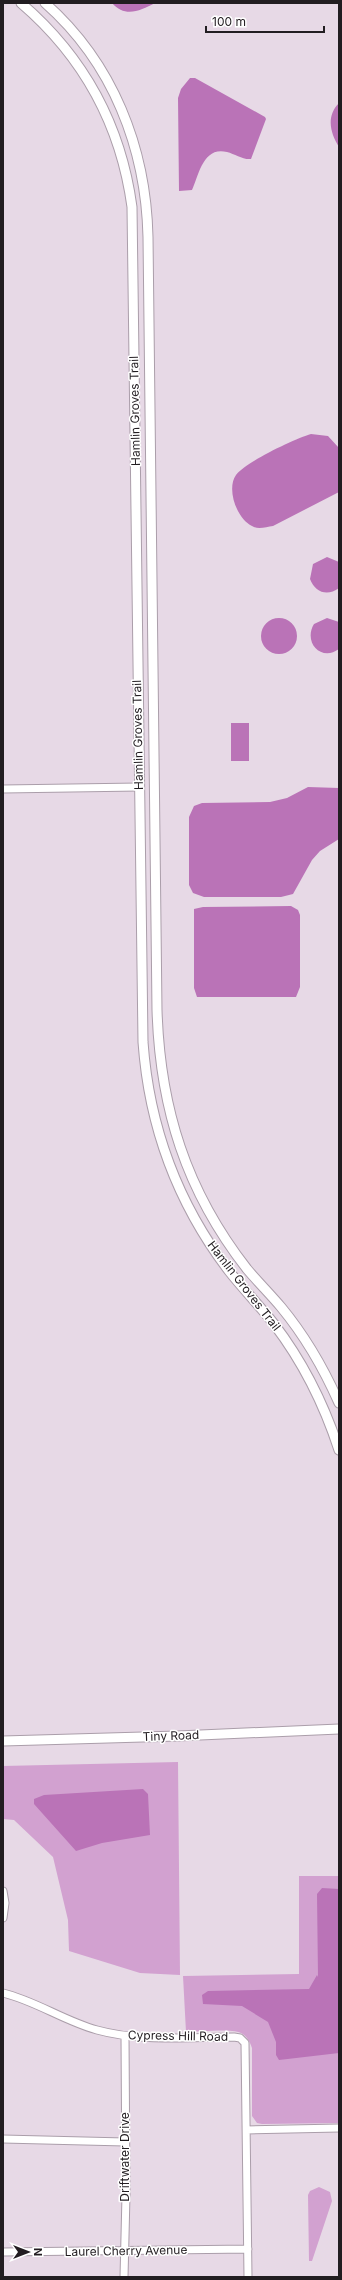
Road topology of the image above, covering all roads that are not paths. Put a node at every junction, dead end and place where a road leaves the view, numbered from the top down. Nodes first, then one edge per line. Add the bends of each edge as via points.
1 (21, 3) edge
2 (46, 3) edge
3 (134, 308) junction
4 (149, 308) junction
5 (154, 786) junction
6 (139, 787) junction
7 (3, 789) edge
8 (158, 1041) junction
9 (143, 1042) junction
10 (339, 1404) edge
11 (339, 1450) edge
12 (339, 1729) edge
13 (3, 1740) edge
14 (3, 1891) edge
15 (3, 1918) edge
16 (3, 1994) edge
17 (124, 2036) junction
18 (339, 2128) edge
19 (247, 2130) junction
20 (3, 2139) edge
21 (126, 2142) junction
22 (248, 2249) junction
23 (3, 2252) edge
24 (124, 2252) junction
25 (124, 2277) edge
26 (248, 2277) edge

1 - 3 street, Hamlin Groves Trail via 47,27 79,64 102,104 117,138 132,207
2 - 4 street, Hamlin Groves Trail via 76,34 97,63 114,93 137,150 146,191
3 - 4 street
3 - 6 street, Hamlin Groves Trail
4 - 5 street, Hamlin Groves Trail
5 - 6 street
5 - 8 street, Hamlin Groves Trail
6 - 7 street
6 - 9 street, Hamlin Groves Trail
8 - 9 street
8 - 10 street, Hamlin Groves Trail via 169,1113 182,1155 198,1192 235,1252 300,1333
9 - 11 street, Hamlin Groves Trail via 156,1125 183,1196 229,1271 271,1321 297,1358 317,1393
12 - 13 street, Tiny Road
14 - 15 street
16 - 17 street, Cypress Hill Road via 36,2005 73,2022
17 - 19 street, Cypress Hill Road via 240,2038 245,2043 247,2051
17 - 21 street, Driftwater Drive
18 - 19 street
19 - 22 street, Cypress Hill Road
20 - 21 street
21 - 24 street, Driftwater Drive
22 - 24 street, Laurel Cherry Avenue
22 - 26 street, Cypress Hill Road
23 - 24 street, Laurel Cherry Avenue
24 - 25 street, Driftwater Drive

